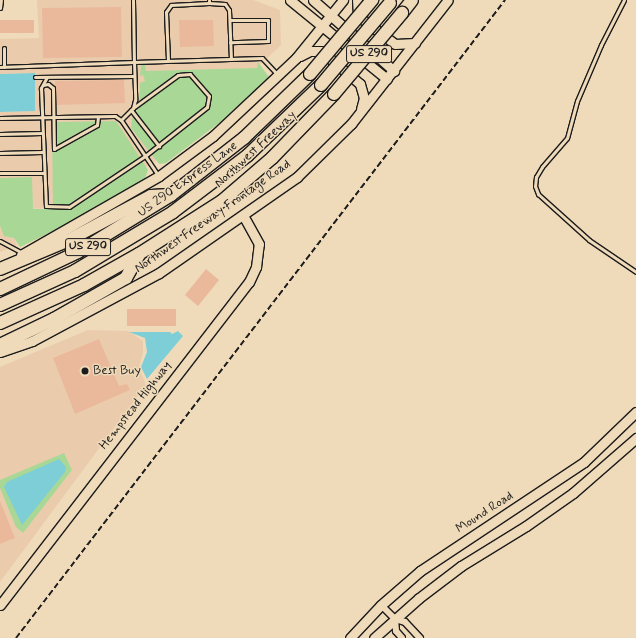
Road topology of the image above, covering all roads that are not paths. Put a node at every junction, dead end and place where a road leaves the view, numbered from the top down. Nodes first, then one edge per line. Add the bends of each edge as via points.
1 (1, 0) edge
2 (133, 0) edge
3 (290, 0) edge
4 (313, 0) edge
5 (343, 0) edge
6 (357, 0) edge
7 (372, 0) edge
8 (412, 0) edge
9 (448, 0) edge
10 (624, 0) edge
11 (391, 1) edge
12 (209, 2) edge
13 (0, 8) edge
14 (332, 16) junction
15 (230, 20) junction
16 (322, 27) junction
17 (230, 42) junction
18 (415, 44) junction
19 (4, 48) dead end
20 (296, 58) junction
21 (231, 59) junction
22 (168, 60) junction
23 (134, 62) junction
24 (2, 67) edge
25 (394, 70) junction
26 (279, 75) junction
27 (134, 76) junction
28 (36, 77) dead end
29 (47, 77) junction
30 (388, 79) junction
31 (43, 85) junction
32 (132, 109) junction
33 (359, 114) junction
34 (98, 117) junction
35 (0, 118) edge
36 (41, 118) junction
37 (54, 118) junction
38 (121, 120) junction
39 (42, 133) junction
40 (0, 134) edge
41 (159, 146) junction
42 (42, 152) junction
43 (0, 153) edge
44 (145, 156) junction
45 (0, 173) edge
46 (44, 173) junction
47 (159, 176) junction
48 (170, 195) junction
49 (243, 215) junction
50 (0, 241) edge
51 (24, 254) junction
52 (139, 254) junction
53 (0, 264) edge
54 (0, 269) edge
55 (636, 272) edge
56 (0, 289) edge
57 (0, 305) edge
58 (0, 323) edge
59 (0, 345) edge
60 (0, 352) edge
61 (636, 412) edge
62 (636, 438) edge
63 (0, 605) edge
64 (381, 605) junction
65 (395, 619) junction
66 (350, 638) edge
67 (374, 638) edge
68 (402, 638) edge
69 (420, 638) edge

1 - 13 lane
2 - 23 lane
3 - 16 street
4 - 14 street
5 - 14 street
6 - 18 street via 358,16 395,44
7 - 48 highway, Northwest Freeway / US 290, bridge via 310,74 244,138
8 - 52 highway, Northwest Freeway / US 290, bridge via 334,94 272,158 222,201
9 - 18 street, Northwest Freeway Frontage Road
10 - 55 lane via 601,45 578,101 567,138 542,167 536,176 535,186 538,194 589,240
11 - 57 highway, US 290 Express Lane, bridge via 321,85 248,155 173,212 75,270
12 - 15 lane via 225,4 230,10
12 - 22 lane via 171,5 166,12
14 - 16 street
14 - 25 street
15 - 17 lane
15 - 17 lane via 268,20 268,41
16 - 20 street
16 - 30 street
17 - 21 lane
18 - 25 street, Northwest Freeway Frontage Road
19 - 24 lane
20 - 26 street
20 - 33 street via 310,51 321,51 360,84 364,98
21 - 22 lane
21 - 26 lane via 262,58
22 - 23 lane
23 - 24 lane
23 - 27 lane
25 - 30 street, Northwest Freeway Frontage Road
26 - 47 street via 213,136
27 - 29 lane
27 - 32 lane
28 - 29 lane
29 - 31 lane
30 - 33 street, Northwest Freeway Frontage Road
31 - 36 lane
31 - 37 lane via 48,84 53,88
32 - 38 lane
32 - 41 lane
32 - 41 lane via 178,75 190,74 209,96 207,107
33 - 49 street, Northwest Freeway Frontage Road via 297,177
34 - 37 lane
34 - 37 lane via 97,125 54,150
34 - 38 lane via 115,116
35 - 36 lane
36 - 37 lane
36 - 39 lane
38 - 44 lane
39 - 40 lane
39 - 42 lane
41 - 44 lane
42 - 43 lane
42 - 46 lane
44 - 46 lane via 69,207 46,206
44 - 47 lane
45 - 46 lane
47 - 51 street
48 - 54 highway via 150,196 67,241
48 - 56 highway, Northwest Freeway / US 290 via 78,252
49 - 60 street, Northwest Freeway Frontage Road via 159,273 32,340
49 - 63 street, Hempstead Highway via 259,244 256,267 249,282
50 - 51 lane
51 - 53 street
52 - 58 highway, Northwest Freeway / US 290 via 84,285
52 - 59 highway via 126,278
61 - 64 street, Mound Road via 584,462 420,571
62 - 65 street via 573,493 461,566
64 - 65 street
64 - 66 street, Mound Road
65 - 67 street
65 - 68 street via 396,631
65 - 69 street via 405,622

